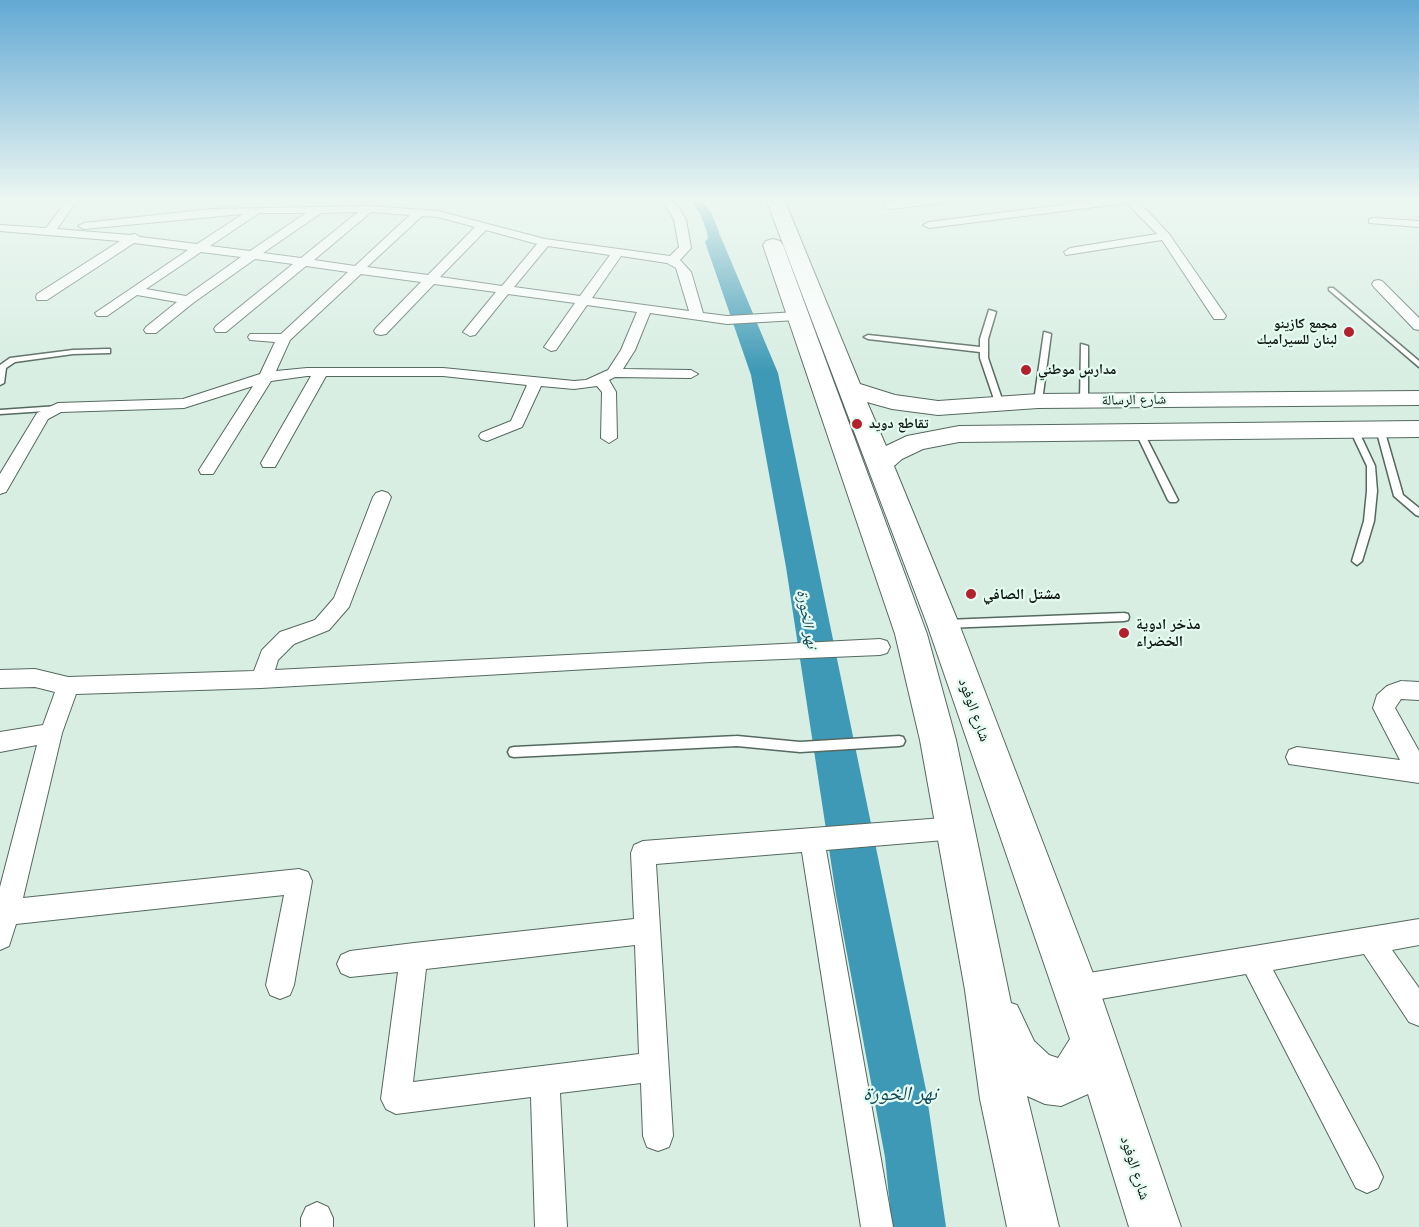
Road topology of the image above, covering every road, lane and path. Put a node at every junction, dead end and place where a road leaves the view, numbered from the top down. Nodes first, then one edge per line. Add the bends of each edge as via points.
1 (106, 256) edge
2 (189, 256) edge
3 (247, 256) edge
4 (258, 256) edge
5 (311, 256) edge
6 (373, 256) edge
7 (453, 256) edge
8 (533, 256) edge
9 (615, 256) edge
10 (639, 256) edge
11 (676, 256) edge
12 (777, 256) edge
13 (798, 256) edge
14 (1179, 256) edge
15 (672, 261) junction
16 (303, 263) junction
17 (360, 269) junction
18 (429, 280) junction
19 (1378, 284) dead end
20 (1331, 289) dead end
21 (505, 290) junction
22 (136, 291) junction
23 (42, 297) dead end
24 (188, 300) junction
25 (584, 300) junction
26 (645, 309) junction
27 (992, 312) dead end
28 (102, 313) dead end
29 (697, 316) junction
30 (797, 316) junction
31 (1219, 316) dead end
32 (1419, 326) edge
33 (221, 329) dead end
34 (151, 330) dead end
35 (381, 331) dead end
36 (470, 332) dead end
37 (1047, 334) dead end
38 (255, 337) dead end
39 (868, 337) dead end
40 (284, 338) junction
41 (1084, 345) dead end
42 (551, 347) dead end
43 (983, 350) junction
44 (107, 351) dead end
45 (1419, 365) edge
46 (321, 372) junction
47 (691, 374) dead end
48 (266, 377) junction
49 (607, 377) junction
50 (536, 381) junction
51 (0, 383) edge
52 (852, 389) junction
53 (1419, 398) edge
54 (1038, 401) junction
55 (1084, 401) junction
56 (1005, 404) junction
57 (58, 408) junction
58 (0, 412) edge
59 (1380, 429) junction
60 (1419, 429) edge
61 (1354, 430) junction
62 (1025, 432) junction
63 (1140, 433) junction
64 (487, 436) dead end
65 (609, 438) dead end
66 (881, 463) junction
67 (269, 464) dead end
68 (207, 470) dead end
69 (0, 488) edge
70 (381, 497) dead end
71 (1173, 500) dead end
72 (1419, 513) edge
73 (1357, 561) dead end
74 (1124, 617) dead end
75 (943, 624) junction
76 (880, 647) dead end
77 (0, 679) edge
78 (261, 679) junction
79 (68, 686) junction
80 (1419, 691) edge
81 (51, 733) junction
82 (899, 741) dead end
83 (0, 742) edge
84 (514, 752) dead end
85 (1297, 757) dead end
86 (1419, 772) edge
87 (956, 828) junction
88 (812, 839) junction
89 (2, 921) edge
90 (646, 932) junction
91 (1419, 932) edge
92 (1370, 940) junction
93 (414, 957) junction
94 (1253, 960) junction
95 (350, 964) dead end
96 (280, 985) dead end
97 (1077, 989) junction
98 (987, 990) junction
99 (1419, 1012) edge
100 (1094, 1043) junction
101 (654, 1067) junction
102 (545, 1080) junction
103 (658, 1136) dead end
104 (1367, 1177) dead end
105 (551, 1227) edge
106 (878, 1227) edge
107 (1033, 1227) edge
108 (1155, 1227) edge

1 - 23 street
2 - 22 street
3 - 24 street
4 - 16 street
5 - 16 street
6 - 17 street
7 - 18 street
8 - 21 street
9 - 25 street
10 - 15 street
11 - 15 street
12 - 30 main road
13 - 52 main road, شارع الوفود
14 - 31 street
15 - 29 street via 685,272
16 - 17 street
16 - 33 street
17 - 18 street
17 - 40 street
18 - 21 street
18 - 35 street
19 - 32 street
20 - 45 lane
21 - 25 street
21 - 36 street
22 - 24 street
22 - 28 street
24 - 34 street
25 - 26 street
25 - 42 street
26 - 29 street
26 - 49 street via 628,350
27 - 43 lane
29 - 30 street via 727,320
30 - 87 main road via 911,634
37 - 54 lane
38 - 40 street
39 - 43 lane
40 - 48 street
41 - 55 lane
43 - 56 lane
44 - 51 lane via 13,360 2,367
46 - 48 street
46 - 50 street via 443,372
46 - 67 street
47 - 49 street
48 - 57 street via 184,403
48 - 68 street
49 - 50 street via 574,385
49 - 65 street
50 - 64 street via 517,423
52 - 56 main road, شارع الرسالة via 922,407
52 - 66 main road, شارع الوفود
53 - 55 main road, شارع الرسالة
54 - 55 main road, شارع الرسالة
54 - 56 main road, شارع الرسالة
56 - 62 main road via 1007,421
57 - 58 lane
57 - 69 street via 42,416
59 - 60 main road
59 - 61 main road
59 - 72 lane via 1399,496
61 - 63 main road
61 - 73 lane via 1371,466 1372,491 1369,521
62 - 63 main road
62 - 66 main road via 929,438 903,447
63 - 71 lane
66 - 75 main road, شارع الوفود
70 - 78 street via 342,602 322,625 287,638 270,656
74 - 75 lane
75 - 97 main road, شارع الوفود
76 - 78 street
77 - 79 street via 35,678
78 - 79 street
79 - 81 street
80 - 86 street via 1394,692 1384,708
81 - 83 street
81 - 89 street
82 - 84 lane via 800,747 737,741
85 - 86 street
87 - 88 street
87 - 98 main road
88 - 90 street via 643,853
88 - 106 street
89 - 96 street via 299,881
90 - 93 street
90 - 101 street
91 - 92 street
92 - 94 street
92 - 99 street
93 - 95 street
93 - 102 street via 396,1099
94 - 97 street
94 - 104 street
97 - 100 main road, شارع الوفود
98 - 100 main road via 1018,1057 1045,1080 1061,1082 1074,1076
98 - 107 main road via 1004,1099
100 - 108 main road, شارع الوفود
101 - 102 street
101 - 103 street
102 - 105 street

